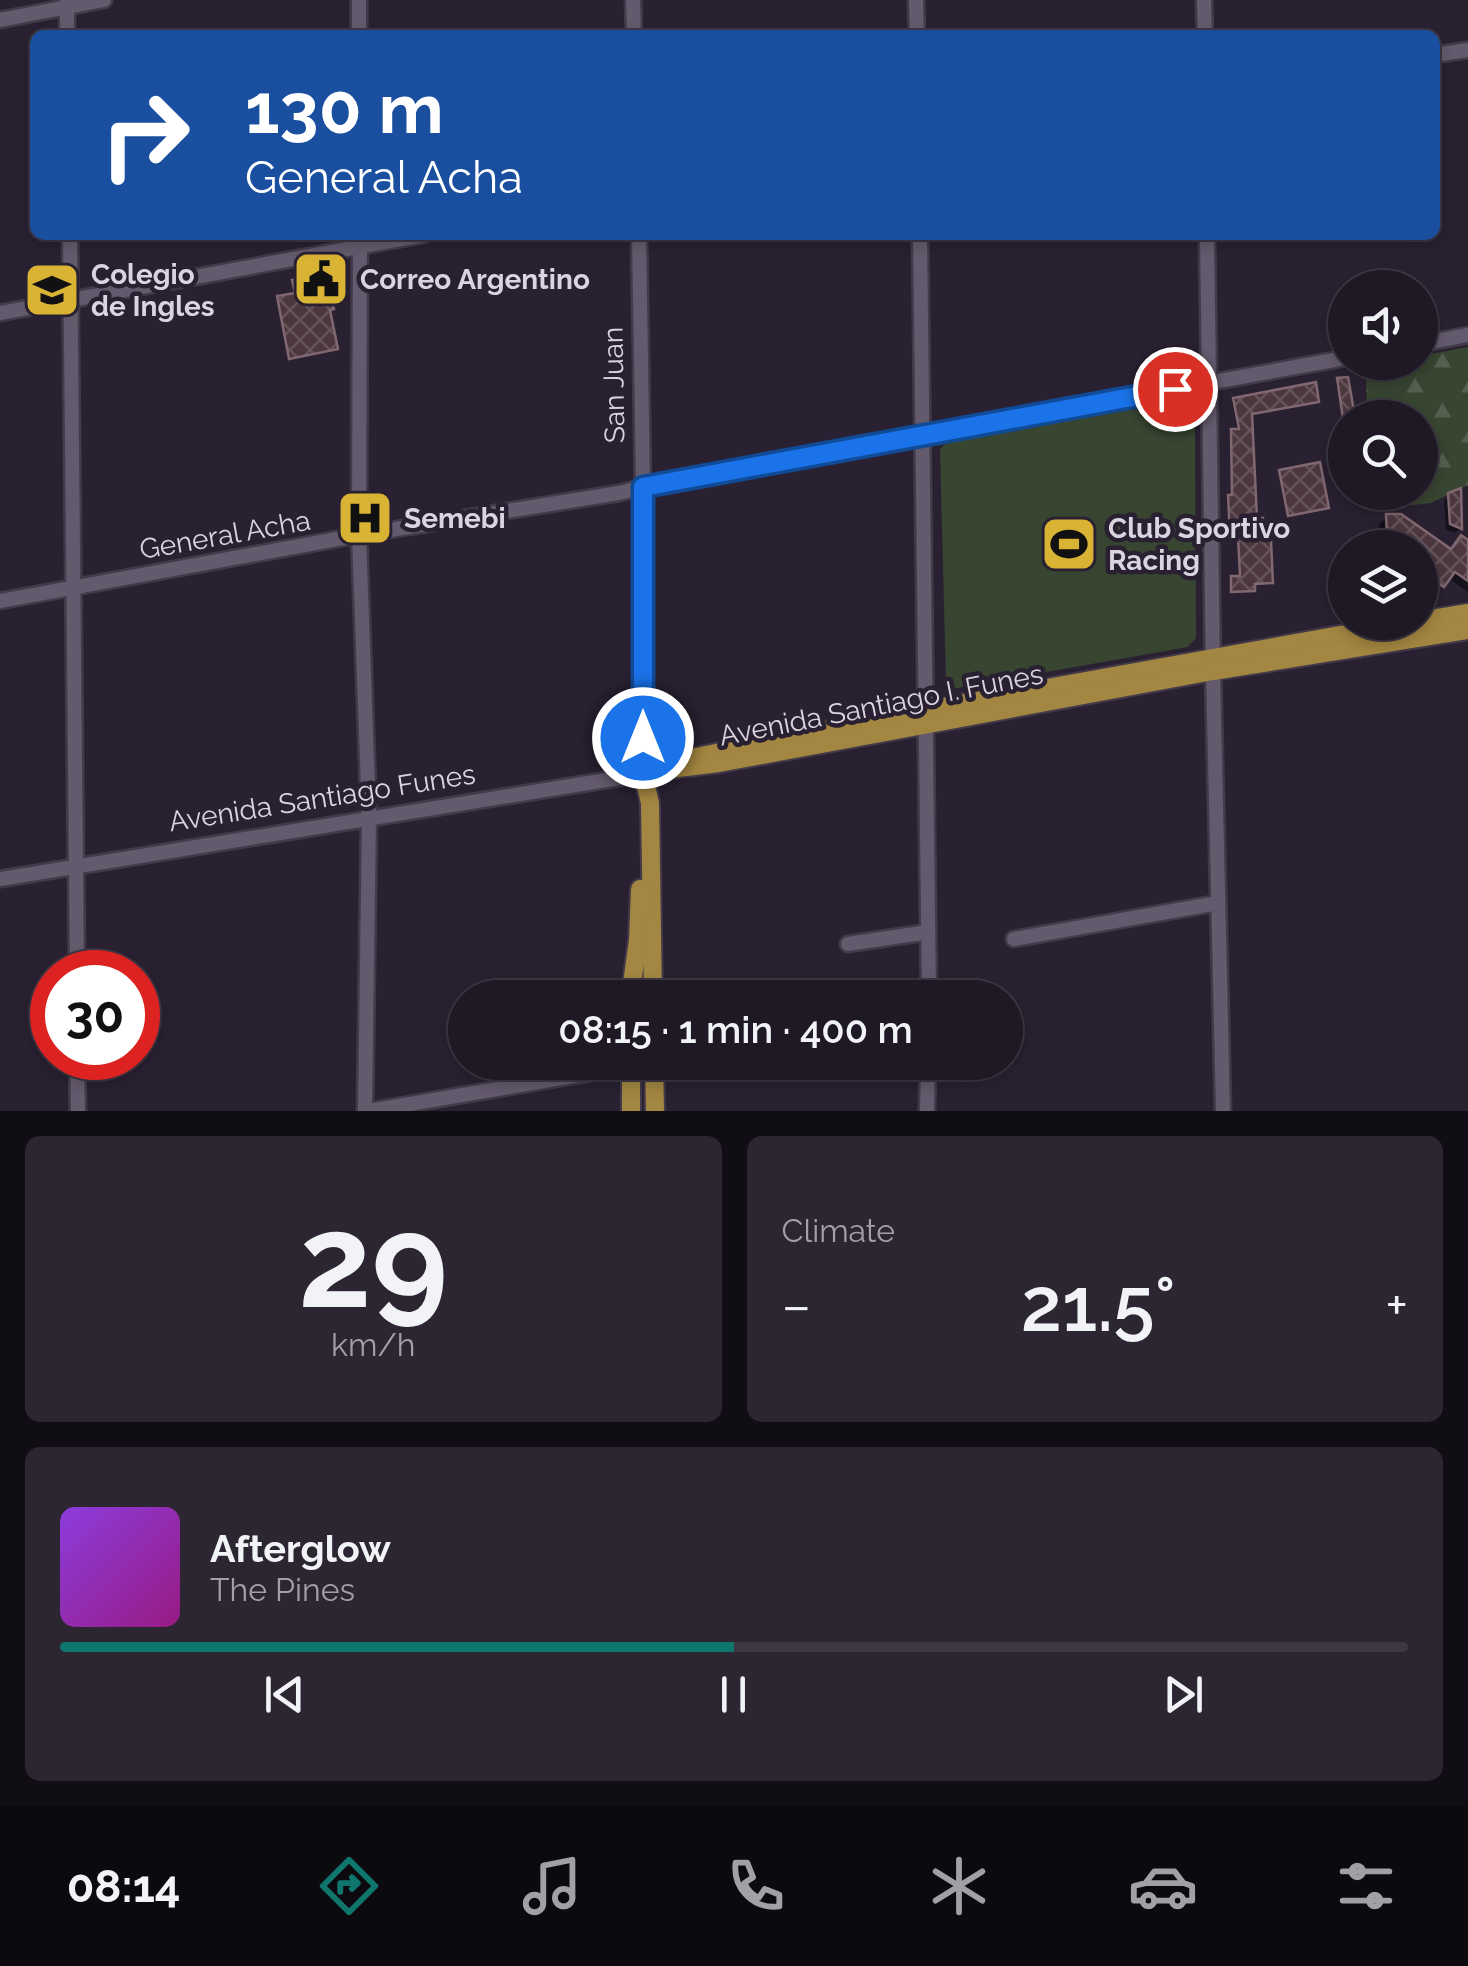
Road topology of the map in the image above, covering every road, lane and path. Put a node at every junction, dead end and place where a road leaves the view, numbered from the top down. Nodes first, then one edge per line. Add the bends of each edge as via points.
1 (104, 0) edge
2 (359, 0) edge
3 (633, 0) edge
4 (916, 0) edge
5 (1204, 0) edge
6 (67, 4) edge
7 (0, 20) edge
8 (68, 30) edge
9 (359, 30) edge
10 (634, 30) edge
11 (916, 30) edge
12 (1205, 30) edge
13 (1468, 50) edge
14 (1440, 54) edge
15 (70, 240) edge
16 (360, 240) edge
17 (639, 240) edge
18 (920, 240) edge
19 (1208, 240) edge
20 (70, 300) junction
21 (0, 313) edge
22 (1468, 335) edge
23 (1438, 341) edge
24 (1328, 361) edge
25 (1211, 382) junction
26 (922, 435) junction
27 (643, 487) junction
28 (359, 536) junction
29 (72, 588) junction
30 (0, 600) edge
31 (1468, 613) edge
32 (1438, 618) edge
33 (1468, 630) edge
34 (1328, 640) edge
35 (1213, 664) junction
36 (926, 718) junction
37 (648, 772) junction
38 (369, 818) junction
39 (75, 866) junction
40 (0, 879) edge
41 (1218, 903) junction
42 (928, 932) junction
43 (1014, 940) dead end
44 (848, 944) dead end
45 (76, 950) edge
46 (632, 980) edge
47 (653, 980) edge
48 (929, 980) edge
49 (78, 1080) edge
50 (541, 1080) edge
51 (631, 1080) edge
52 (654, 1080) edge
53 (928, 1080) edge
54 (78, 1111) edge
55 (367, 1111) edge
56 (631, 1111) edge
57 (654, 1111) edge
58 (927, 1111) edge
59 (1224, 1111) edge

1 - 6 street
2 - 9 street
3 - 10 street
4 - 11 street
5 - 12 street
6 - 7 street
6 - 8 street
13 - 14 street
15 - 20 street
16 - 20 street
16 - 28 street
17 - 27 street, San Juan
18 - 26 street
19 - 25 street
20 - 21 street
20 - 29 street
22 - 23 street
24 - 25 street, General Acha
25 - 26 street, General Acha
25 - 35 street
26 - 27 street, General Acha
26 - 36 street
27 - 28 street, General Acha
27 - 37 street, San Juan
28 - 29 street, General Acha
28 - 38 street
29 - 30 street, General Acha
29 - 39 street
31 - 32 main road
33 - 35 main road, Avenida Santiago I. Funes
34 - 35 main road, Avenida Santiago I. Funes
35 - 36 main road, Avenida Santiago I. Funes
35 - 41 street
36 - 37 main road, Avenida Santiago I. Funes via 720,751
36 - 42 street
37 - 38 street, Avenida Santiago Funes
37 - 46 main road, San Juan
37 - 47 main road, San Juan
38 - 39 street, Avenida Santiago Funes
38 - 55 street
39 - 40 street, Avenida Santiago Funes
39 - 45 street
41 - 43 street
41 - 59 street
42 - 44 street
42 - 48 street
49 - 54 street
50 - 55 street
51 - 56 main road
52 - 57 main road
53 - 58 street

